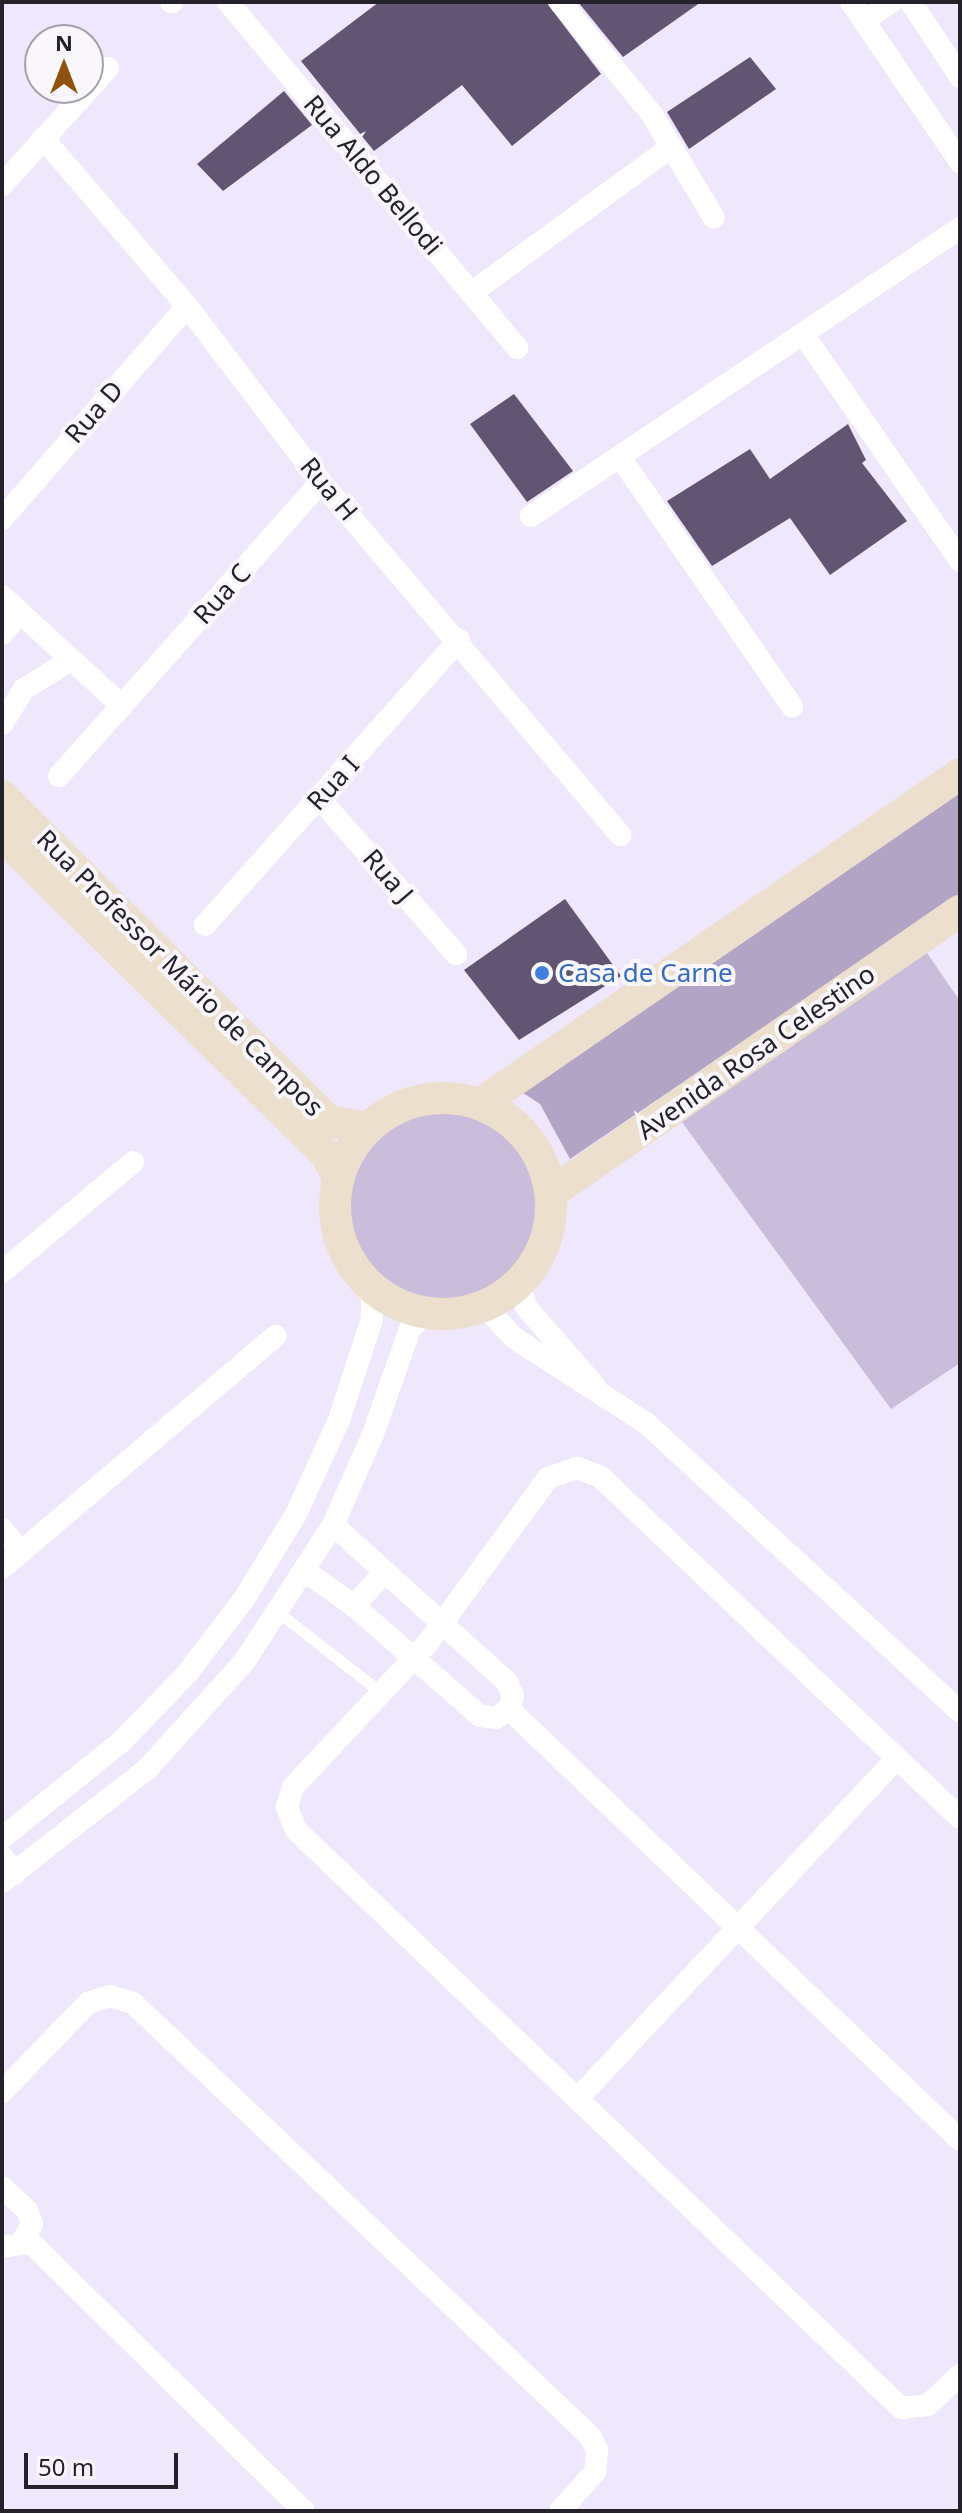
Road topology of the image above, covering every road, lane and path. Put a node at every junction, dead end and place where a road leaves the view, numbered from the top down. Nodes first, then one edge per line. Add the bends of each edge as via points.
1 (228, 2) edge
2 (560, 2) edge
3 (851, 2) edge
4 (891, 2) edge
5 (911, 2) edge
6 (864, 21) junction
7 (108, 68) dead end
8 (960, 77) edge
9 (43, 138) junction
10 (671, 147) junction
11 (960, 162) edge
12 (2, 185) edge
13 (714, 218) dead end
14 (960, 228) edge
15 (471, 293) junction
16 (187, 306) junction
17 (803, 334) junction
18 (517, 348) dead end
19 (620, 457) junction
20 (321, 482) junction
21 (531, 516) dead end
22 (2, 519) edge
23 (960, 561) edge
24 (2, 596) edge
25 (20, 613) junction
26 (2, 634) edge
27 (459, 640) junction
28 (71, 660) junction
29 (122, 706) junction
30 (792, 706) dead end
31 (2, 724) edge
32 (960, 774) edge
33 (59, 776) dead end
34 (2, 796) edge
35 (319, 798) junction
36 (620, 835) dead end
37 (2, 836) edge
38 (960, 911) edge
39 (205, 925) dead end
40 (456, 954) dead end
41 (480, 1104) junction
42 (368, 1128) junction
43 (133, 1162) dead end
44 (338, 1179) junction
45 (551, 1193) junction
46 (2, 1272) edge
47 (519, 1284) junction
48 (372, 1288) junction
49 (485, 1306) junction
50 (426, 1313) junction
51 (276, 1336) dead end
52 (596, 1387) junction
53 (333, 1525) junction
54 (2, 1529) edge
55 (21, 1552) junction
56 (2, 1568) edge
57 (306, 1572) junction
58 (384, 1573) junction
59 (354, 1606) junction
60 (279, 1613) junction
61 (444, 1623) junction
62 (215, 1639) junction
63 (414, 1659) junction
64 (244, 1662) junction
65 (383, 1694) junction
66 (509, 1709) junction
67 (960, 1712) edge
68 (897, 1758) junction
69 (960, 1818) edge
70 (2, 1838) edge
71 (6, 1871) edge
72 (738, 1927) junction
73 (2, 2092) edge
74 (578, 2098) junction
75 (960, 2140) edge
76 (2, 2187) edge
77 (27, 2239) junction
78 (2, 2247) edge
79 (960, 2375) edge
80 (304, 2511) edge
81 (560, 2511) edge

1 - 15 street, Rua Aldo Bellodi
2 - 10 street via 651,113
3 - 6 street
4 - 6 street
5 - 8 street
6 - 11 street
7 - 9 street
9 - 12 street
9 - 16 street, Rua H
10 - 13 street
10 - 15 street
14 - 17 street
15 - 18 street, Rua Aldo Bellodi
16 - 20 street, Rua H
16 - 22 street, Rua D
17 - 19 street
17 - 23 street
19 - 21 street
19 - 30 street
20 - 27 street, Rua H
20 - 29 street, Rua C
24 - 25 street
25 - 26 street
25 - 28 street
27 - 35 street, Rua I
27 - 36 street, Rua H
28 - 29 street
28 - 31 street via 24,689
29 - 33 street, Rua C
32 - 41 street
34 - 42 street, Rua Professor Mário de Campos via 328,1121
35 - 39 street, Rua I
35 - 40 street, Rua J
37 - 44 street, Rua Professor Mário de Campos via 327,1155
38 - 45 street, Avenida Rosa Celestino
41 - 42 street via 421,1101
41 - 45 street via 529,1139
42 - 44 street
43 - 46 street
44 - 48 street via 340,1238
45 - 47 street via 549,1233
47 - 49 street
47 - 52 street via 526,1307
48 - 50 street
48 - 62 street via 372,1319 357,1370 318,1470 272,1557
49 - 50 street
49 - 52 street via 525,1345
50 - 53 street via 410,1329
51 - 55 street
52 - 67 street via 646,1423
53 - 57 street
53 - 58 street
54 - 55 street
55 - 56 street
57 - 59 street
57 - 60 street
58 - 59 street
58 - 61 street
59 - 63 street
60 - 64 street
60 - 65 lane
61 - 63 street
61 - 66 street via 507,1682 513,1696
61 - 68 street via 548,1478 568,1469 585,1469 601,1477
62 - 64 street
62 - 70 street via 121,1742
63 - 65 street
63 - 66 street via 480,1716 496,1718
64 - 71 street via 147,1769
65 - 74 street via 293,1787 287,1807 292,1823
66 - 72 street
68 - 69 street
68 - 72 street
72 - 74 street
72 - 75 street
73 - 81 street via 88,2003 110,1996 133,2003 590,2436 597,2450 595,2472
74 - 79 street via 901,2408 928,2405
76 - 77 street via 30,2217
77 - 78 street
77 - 80 street

